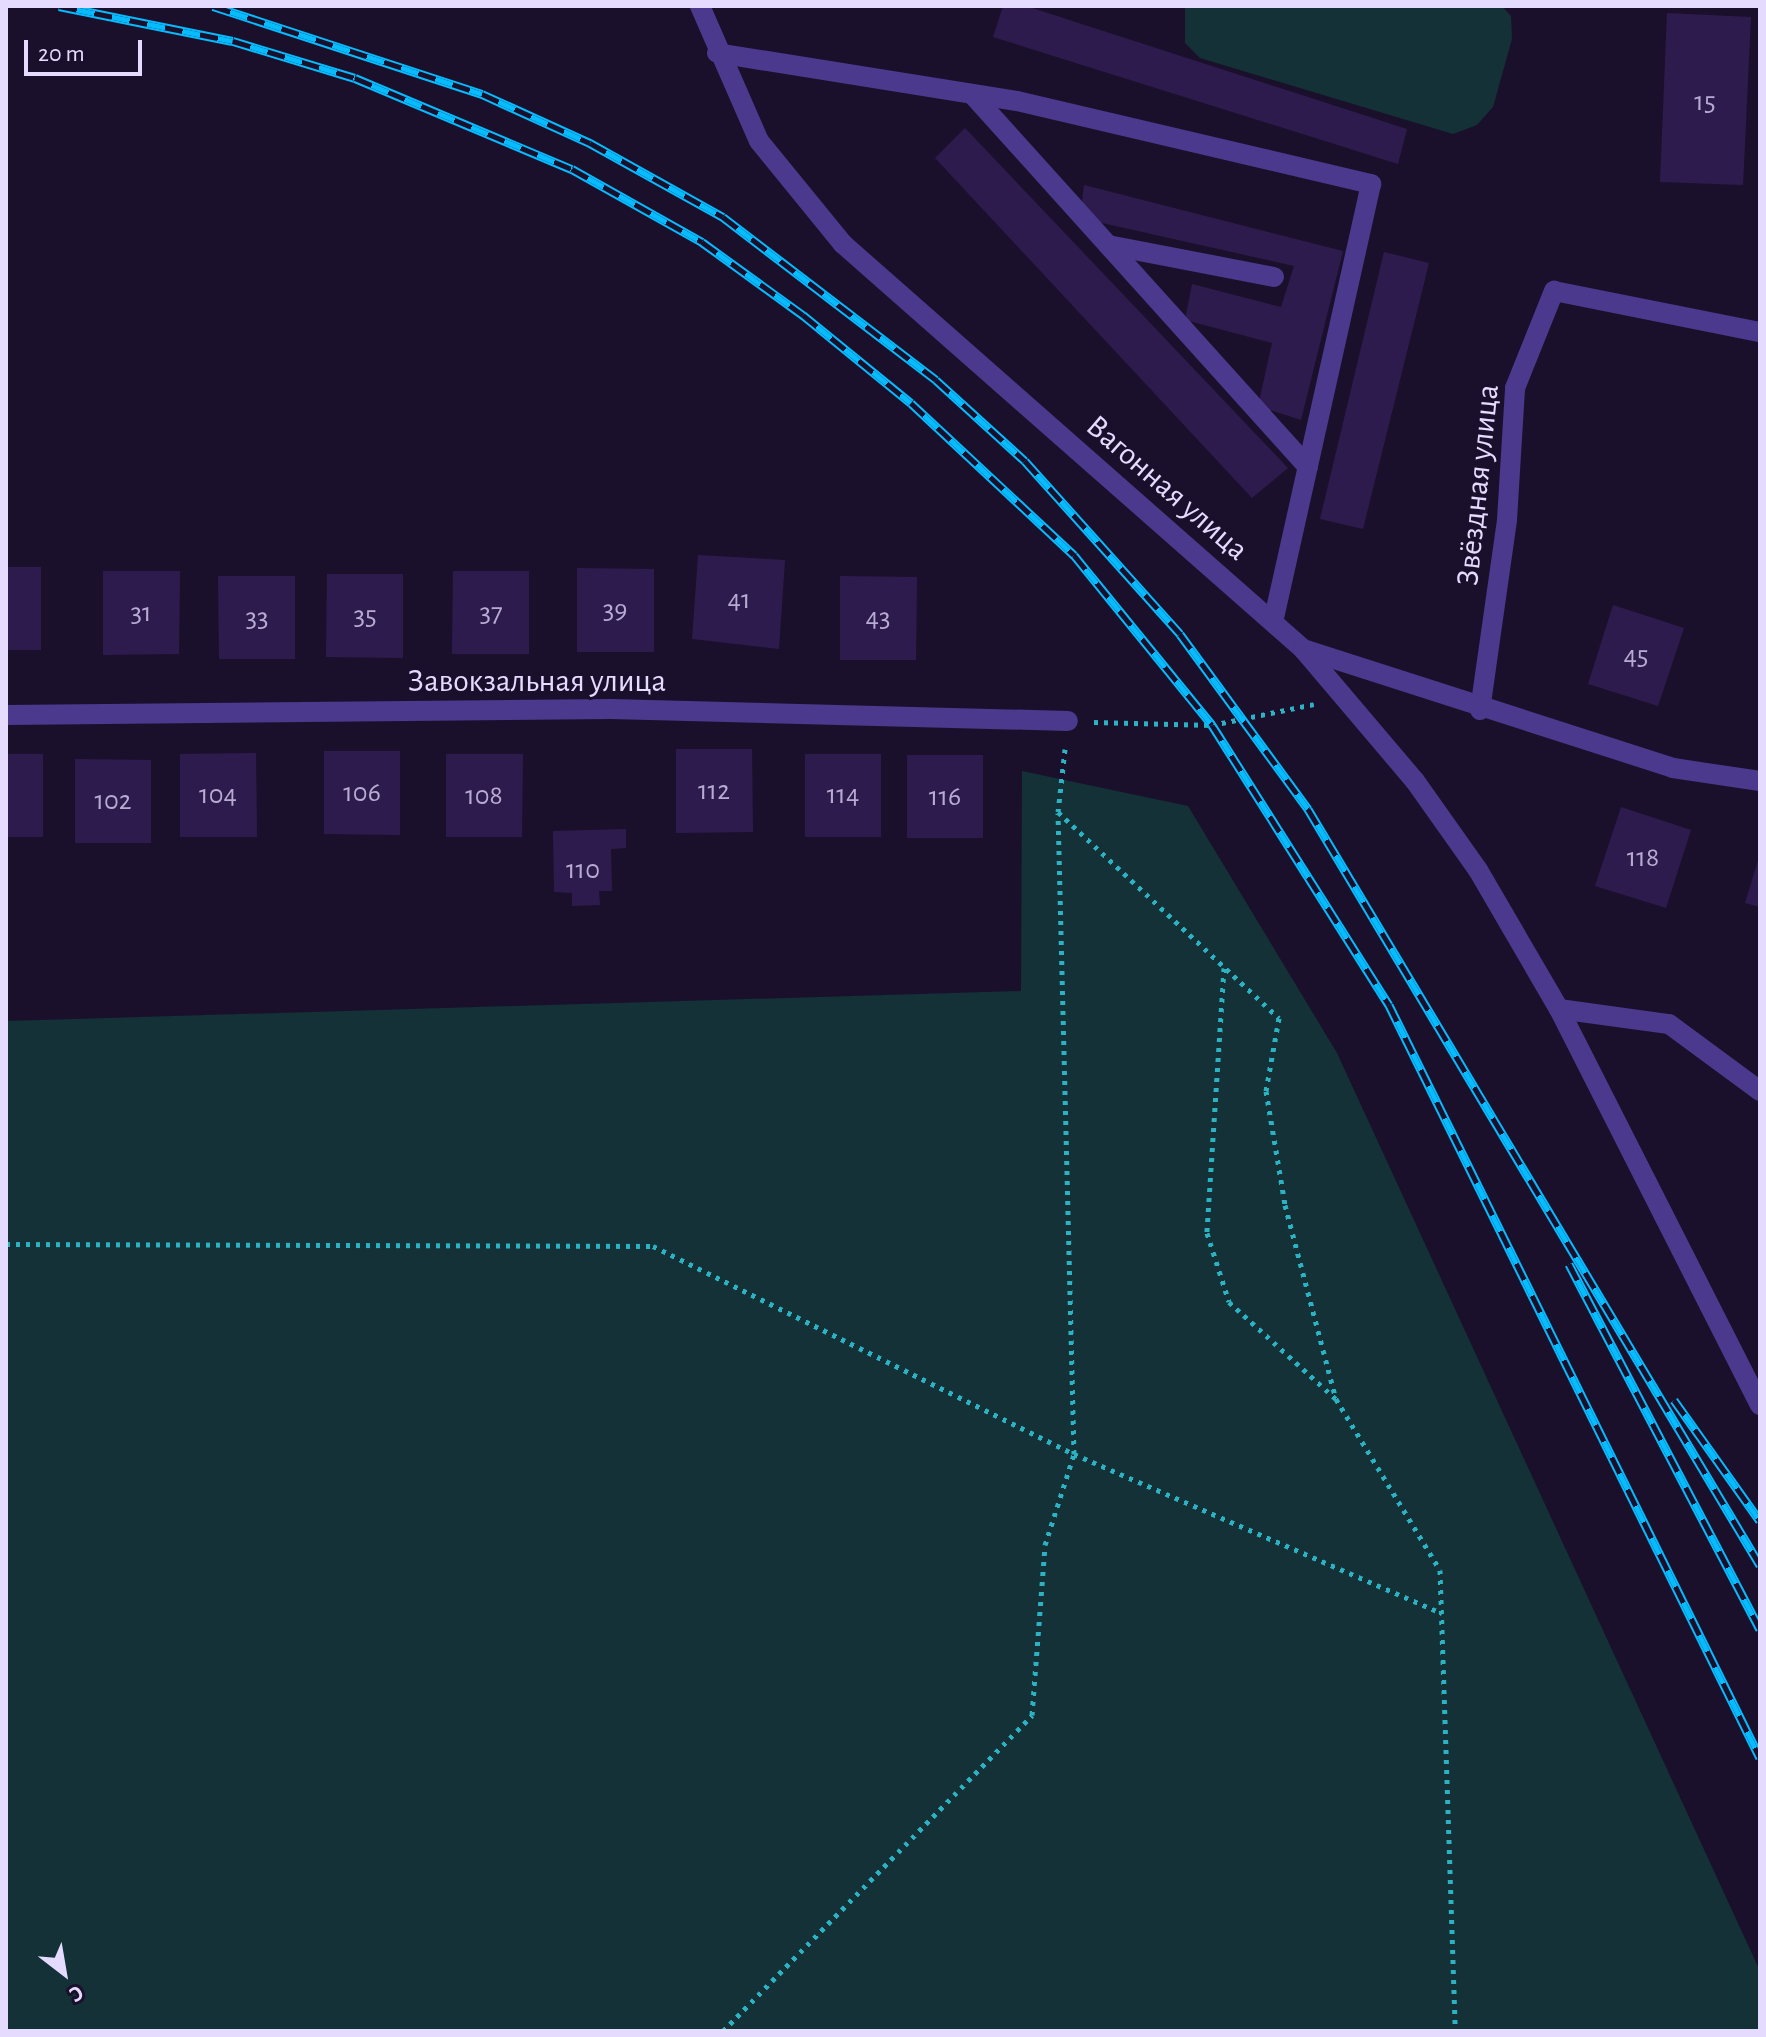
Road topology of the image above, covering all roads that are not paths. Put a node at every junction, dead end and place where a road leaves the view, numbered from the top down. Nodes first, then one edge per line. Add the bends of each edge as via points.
1 (700, 6) edge
2 (717, 53) junction
3 (972, 94) junction
4 (1108, 245) junction
5 (1274, 277) dead end
6 (1760, 332) edge
7 (1308, 467) junction
8 (1273, 622) junction
9 (1303, 649) junction
10 (1480, 710) junction
11 (6, 715) edge
12 (1068, 721) road end
13 (1760, 781) edge
14 (1559, 1009) junction
15 (1760, 1091) edge
16 (1760, 1405) edge

1 - 2 street, Вагонная улица
2 - 3 street
2 - 8 street, Вагонная улица via 759,141 843,244
3 - 4 street
3 - 7 street via 1371,184
4 - 5 street
4 - 7 street
6 - 10 street, Звёздная улица via 1554,291 1515,388 1507,520
7 - 8 street
8 - 9 street, Вагонная улица
9 - 10 street, Вагонная улица
9 - 14 street via 1415,781 1478,870
10 - 13 street, Вагонная улица via 1673,768
11 - 12 street, Завокзальная улица via 611,709
14 - 15 street via 1669,1024
14 - 16 street

